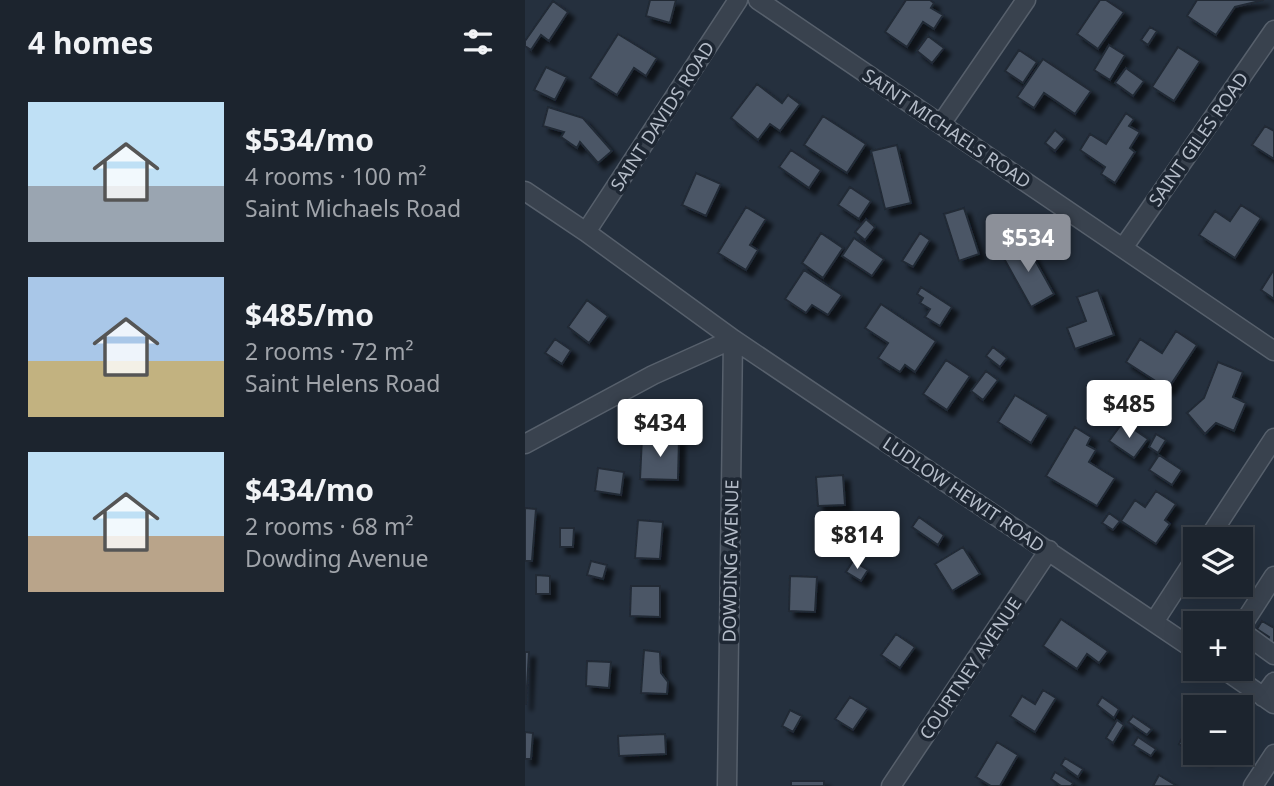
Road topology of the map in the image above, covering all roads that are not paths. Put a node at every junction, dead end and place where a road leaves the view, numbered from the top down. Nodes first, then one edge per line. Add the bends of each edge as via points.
1 (738, 0) edge
2 (758, 0) edge
3 (1026, 0) edge
4 (1274, 30) edge
5 (941, 124) junction
6 (525, 191) edge
7 (586, 232) junction
8 (1123, 248) junction
9 (733, 339) junction
10 (1274, 351) edge
11 (1274, 438) edge
12 (525, 444) edge
13 (1216, 527) edge
14 (1049, 550) junction
15 (1274, 576) edge
16 (1183, 577) edge
17 (1252, 611) edge
18 (1154, 622) junction
19 (1253, 638) edge
20 (1183, 642) edge
21 (1274, 655) edge
22 (1246, 681) edge
23 (1271, 694) edge
24 (1274, 754) edge
25 (727, 786) edge
26 (891, 786) edge
27 (1253, 786) edge

1 - 7 street, SAINT DAVIDS ROAD
2 - 5 street, SAINT MICHAELS ROAD
3 - 5 street
4 - 8 street, SAINT GILES ROAD
5 - 8 street, SAINT MICHAELS ROAD
6 - 7 street
7 - 9 street
8 - 10 street, SAINT MICHAELS ROAD
9 - 12 street via 653,375
9 - 14 street, LUDLOW HEWIT ROAD
9 - 25 street, DOWDING AVENUE
11 - 13 street
14 - 18 street, LUDLOW HEWIT ROAD
14 - 26 street, COURTNEY AVENUE
15 - 17 street
16 - 18 street
18 - 20 street, LUDLOW HEWIT ROAD
19 - 21 street
22 - 23 street
24 - 27 street

